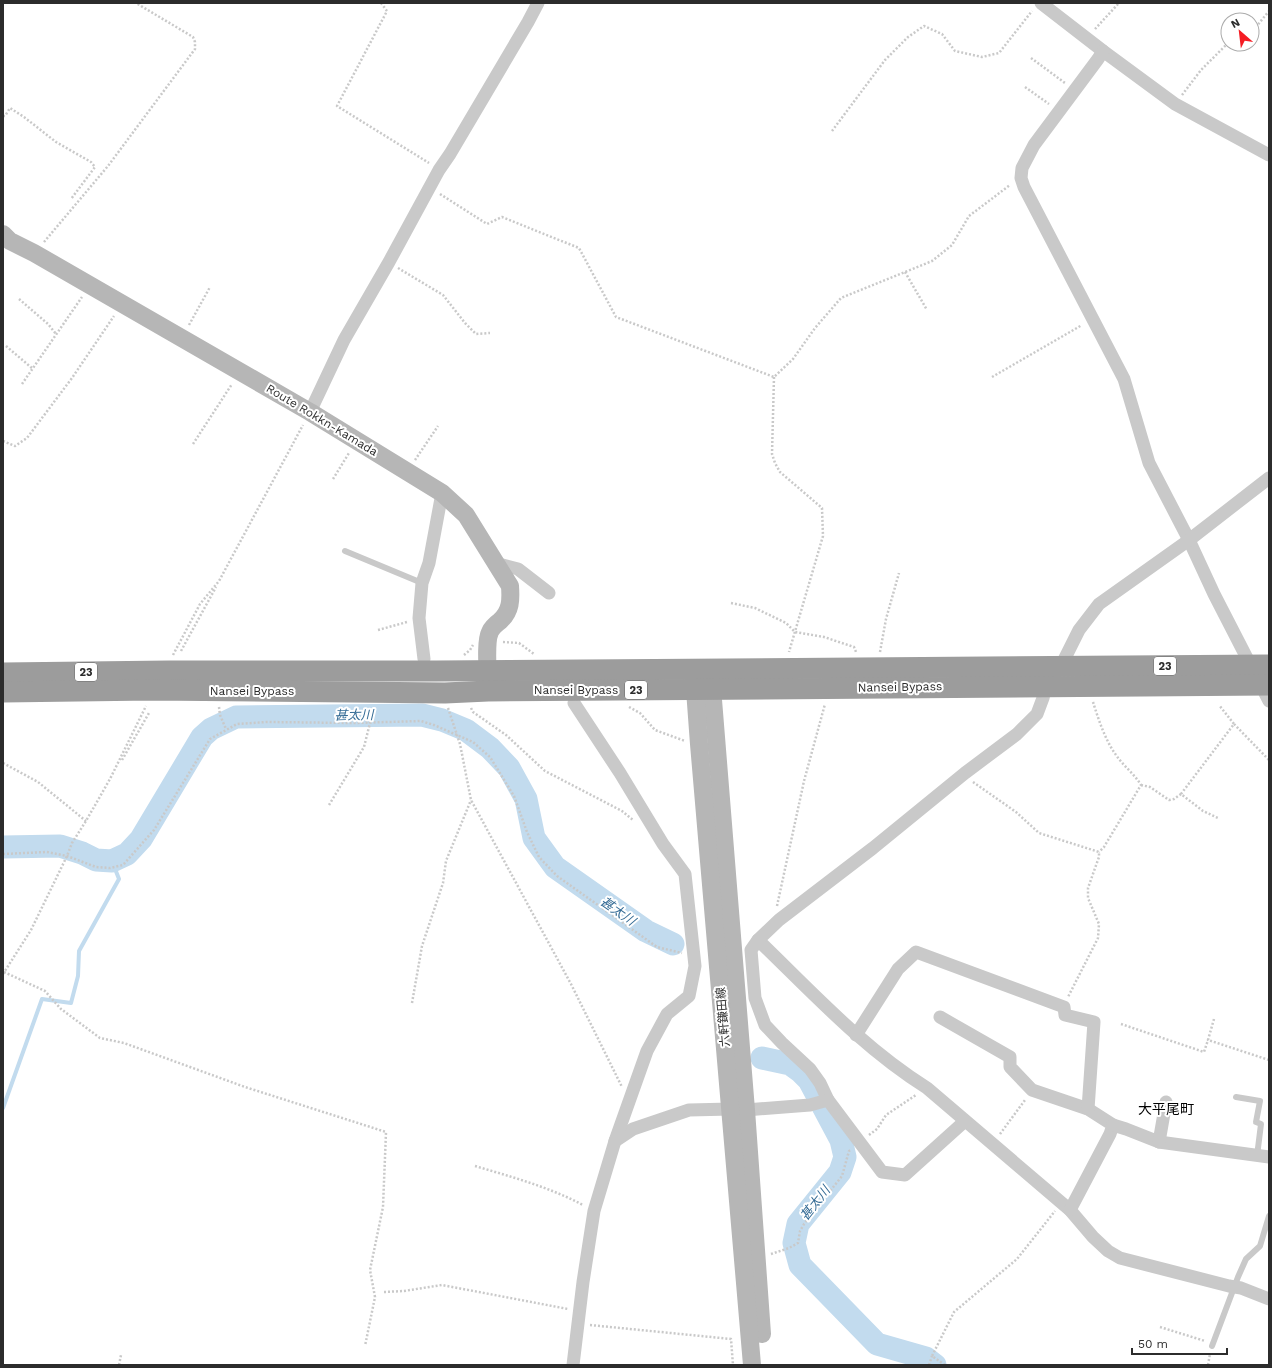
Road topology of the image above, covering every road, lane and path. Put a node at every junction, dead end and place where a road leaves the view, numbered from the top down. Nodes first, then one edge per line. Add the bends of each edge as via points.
1 (136, 3) edge
2 (381, 3) edge
3 (538, 3) edge
4 (1119, 3) edge
5 (1037, 6) edge
6 (1269, 11) edge
7 (1260, 22) edge
8 (1086, 38) junction
9 (1103, 51) junction
10 (1220, 51) edge
11 (1031, 58) dead end
12 (1025, 87) dead end
13 (1075, 90) junction
14 (1175, 104) junction
15 (1059, 112) junction
16 (3, 116) edge
17 (832, 131) dead end
18 (1269, 155) edge
19 (439, 170) junction
20 (1021, 178) junction
21 (429, 189) junction
22 (71, 199) dead end
23 (5, 238) edge
24 (34, 253) junction
25 (389, 262) junction
26 (905, 272) junction
27 (90, 285) junction
28 (210, 287) dead end
29 (19, 299) dead end
30 (123, 304) junction
31 (927, 310) dead end
32 (1093, 319) junction
33 (490, 333) dead end
34 (56, 334) junction
35 (182, 338) junction
36 (6, 346) dead end
37 (33, 369) junction
38 (235, 369) junction
39 (774, 377) junction
40 (992, 377) dead end
41 (22, 384) dead end
42 (310, 412) junction
43 (438, 426) dead end
44 (3, 441) edge
45 (357, 441) junction
46 (193, 444) dead end
47 (407, 472) junction
48 (1269, 478) edge
49 (333, 479) dead end
50 (442, 493) junction
51 (1189, 540) junction
52 (345, 551) dead end
53 (495, 563) junction
54 (899, 573) dead end
55 (219, 581) junction
56 (422, 582) junction
57 (549, 593) dead end
58 (731, 603) dead end
59 (419, 618) junction
60 (378, 630) dead end
61 (795, 632) junction
62 (181, 651) dead end
63 (857, 654) dead end
64 (880, 655) dead end
65 (789, 657) dead end
66 (424, 659) dead end
67 (1260, 665) edge
68 (1061, 666) junction
69 (169, 671) junction
70 (3, 674) edge
71 (703, 679) junction
72 (488, 681) junction
73 (1046, 686) junction
74 (1266, 690) edge
75 (3, 692) edge
76 (1091, 696) dead end
77 (826, 698) dead end
78 (470, 703) dead end
79 (574, 703) dead end
80 (367, 704) dead end
81 (1219, 704) dead end
82 (147, 705) dead end
83 (219, 705) dead end
84 (149, 713) dead end
85 (451, 717) dead end
86 (370, 723) junction
87 (1234, 724) junction
88 (226, 728) junction
89 (456, 735) junction
90 (1269, 760) edge
91 (3, 763) edge
92 (965, 773) junction
93 (110, 779) junction
94 (1141, 785) junction
95 (1181, 794) junction
96 (471, 800) junction
97 (329, 805) dead end
98 (1218, 818) dead end
99 (86, 821) junction
100 (638, 823) dead end
101 (1099, 852) junction
102 (3, 854) edge
103 (67, 856) junction
104 (779, 920) junction
105 (758, 940) junction
106 (683, 959) dead end
107 (4, 973) edge
108 (412, 1003) dead end
109 (1064, 1007) junction
110 (940, 1017) dead end
111 (1214, 1019) dead end
112 (1121, 1024) dead end
113 (856, 1035) junction
114 (1208, 1040) junction
115 (1269, 1060) edge
116 (926, 1088) junction
117 (1032, 1090) junction
118 (1236, 1097) dead end
119 (629, 1098) junction
120 (828, 1100) junction
121 (1166, 1102) dead end
122 (1088, 1109) junction
123 (739, 1110) junction
124 (965, 1121) junction
125 (1112, 1125) junction
126 (615, 1141) junction
127 (860, 1142) junction
128 (1159, 1142) junction
129 (992, 1144) junction
130 (1263, 1157) edge
131 (474, 1166) dead end
132 (1066, 1206) junction
133 (594, 1211) junction
134 (1269, 1216) edge
135 (770, 1254) dead end
136 (1234, 1287) junction
137 (384, 1292) dead end
138 (1269, 1299) edge
139 (579, 1317) junction
140 (1160, 1327) dead end
141 (365, 1346) dead end
142 (1212, 1346) joint
143 (121, 1355) dead end
144 (932, 1356) junction
145 (929, 1364) edge
146 (119, 1365) edge
147 (573, 1365) edge
148 (733, 1365) edge
149 (752, 1365) edge
150 (764, 1365) edge
151 (945, 1365) edge

1 - 24 path via 193,37 195,49 108,166
2 - 19 path via 387,11 337,106
3 - 19 street
4 - 8 path
5 - 8 street
5 - 17 path via 999,53 982,57 955,51 942,34 924,26 908,37 885,60
6 - 7 path
8 - 9 street
9 - 13 street
9 - 14 street
10 - 14 path via 1201,70
11 - 13 path
12 - 15 path
13 - 15 street
14 - 18 street
15 - 20 street via 1034,145 1022,168
16 - 22 path via 6,116 10,108 56,142 91,162 95,167
19 - 21 street
20 - 26 path via 970,216 952,245 932,261
20 - 32 street
21 - 25 street
21 - 39 path via 443,195 487,224 502,217 579,248 616,317
23 - 24 main road, Route Rokkn-Kamada
24 - 27 main road, Route Rokkn-Kamada
25 - 33 path via 443,295 476,334
25 - 42 street via 344,340
26 - 31 path
26 - 39 path via 841,298 793,359
27 - 30 main road, Route Rokkn-Kamada
27 - 34 path
28 - 35 path
29 - 34 path
30 - 35 main road, Route Rokkn-Kamada
30 - 44 path via 27,438 14,446
32 - 40 path
32 - 51 street via 1124,378 1149,462
34 - 37 path
35 - 38 main road, Route Rokkn-Kamada
36 - 37 path
37 - 41 path
38 - 42 main road, Route Rokkn-Kamada
38 - 46 path via 236,379
39 - 61 path via 772,454 775,463 780,472 822,508 823,536
42 - 45 main road, Route Rokkn-Kamada
42 - 55 path
43 - 47 path
45 - 47 main road, Route Rokkn-Kamada
45 - 49 path
47 - 50 main road, Route Rokkn-Kamada
48 - 51 street
50 - 53 main road, Route Rokkn-Kamada via 466,515
50 - 56 street via 429,563
51 - 67 street via 1214,594
51 - 68 street via 1099,604 1079,630
52 - 56 lane
53 - 57 street via 518,569
53 - 72 main road, Route Rokkn-Kamada via 510,586 511,600 508,612 489,633
54 - 64 path via 886,619
55 - 62 path
55 - 69 path via 200,604 174,652
56 - 59 street
58 - 61 path via 755,608 786,623
59 - 60 path
59 - 66 street
61 - 63 path via 824,637 854,647
61 - 65 path
67 - 68 highway, Nansei Bypass / 23
67 - 74 street
68 - 71 highway, Nansei Bypass / 23
68 - 73 street
69 - 70 highway, Nansei Bypass / 23
69 - 72 highway, Nansei Bypass / 23
71 - 72 highway, Nansei Bypass / 23
71 - 73 highway, Nansei Bypass / 23
71 - 123 main road, 六軒鎌田線
72 - 75 highway, Nansei Bypass / 23 via 445,693 152,690
73 - 74 highway, Nansei Bypass / 23
73 - 92 street via 1037,714 1018,734
76 - 94 path via 1104,734 1118,758
77 - 104 path via 804,781 777,906
78 - 100 path via 473,712 506,735 545,771
79 - 119 street via 663,844 685,874 695,966 690,996 667,1014 647,1051
80 - 86 path
81 - 87 path
82 - 93 path
83 - 88 path
84 - 93 path
85 - 89 path
86 - 88 path via 267,722 237,724
86 - 89 path via 421,721
86 - 97 path via 364,747
87 - 90 path
87 - 95 path
88 - 103 path via 210,739 154,830 123,865 110,868 96,867
89 - 96 path
89 - 106 path via 473,742 490,757 514,796 539,857 557,876 657,947 682,953
91 - 99 path via 38,782
92 - 101 path via 1039,833
92 - 104 street
93 - 99 path
94 - 95 path via 1150,787 1169,800
94 - 101 path
95 - 98 path via 1202,811
96 - 108 path via 446,861 443,883 422,946
96 - 119 path
99 - 103 path via 72,842
101 - 109 path via 1088,888 1088,898 1099,924 1098,938
102 - 103 path via 47,852
103 - 107 path via 31,930
104 - 105 street
105 - 113 street
105 - 120 street via 751,950 752,964 755,998 765,1025 810,1069
107 - 141 path via 45,991 61,1009 100,1038 124,1043 245,1087 386,1132 383,1207 370,1270 375,1297
109 - 113 street via 916,952 898,969
109 - 122 street via 1065,1014 1094,1022
110 - 117 street via 1010,1057 1010,1067
111 - 114 path
112 - 114 path via 1204,1052
113 - 116 street
114 - 115 path
116 - 124 street
116 - 127 path via 886,1116 877,1129
117 - 122 street
117 - 129 path
118 - 130 lane via 1260,1101 1256,1122 1261,1124
119 - 126 street
120 - 123 street via 810,1105
120 - 127 street
121 - 128 street
122 - 125 street
123 - 126 street via 689,1110 633,1129
123 - 149 main road, 六軒鎌田線
123 - 150 main road, 六軒鎌田線
124 - 127 street via 905,1175 882,1172
124 - 129 street
125 - 128 street
125 - 132 street via 1110,1134
126 - 133 street
127 - 135 path via 849,1151 842,1176 804,1224 798,1243
128 - 130 street
129 - 132 street
131 - 133 path via 527,1181 568,1197
132 - 136 street via 1098,1241 1120,1258
132 - 144 path via 1017,1258 954,1312
133 - 139 street
134 - 136 lane via 1260,1246 1246,1259
136 - 138 street
136 - 142 lane
137 - 139 path via 442,1285
139 - 147 street
139 - 148 path via 731,1339
140 - 142 path via 1207,1342
143 - 146 path
144 - 145 path
144 - 151 path

